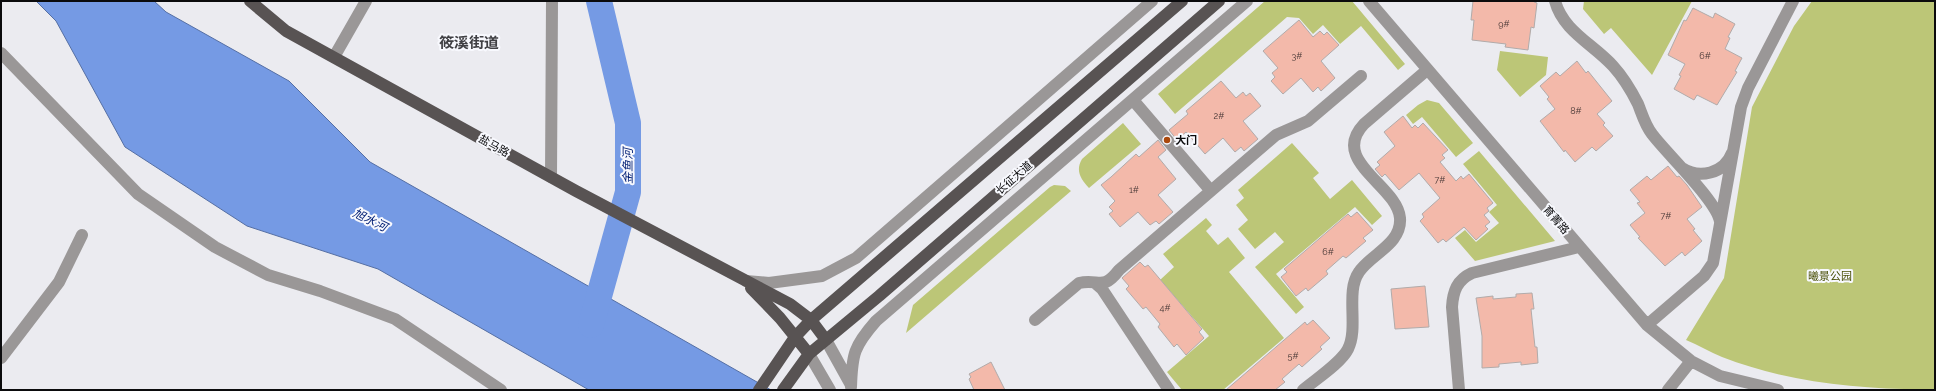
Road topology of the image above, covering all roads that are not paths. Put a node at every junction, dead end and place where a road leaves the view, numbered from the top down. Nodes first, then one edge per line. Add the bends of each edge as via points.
1 (250, 1) edge
2 (366, 1) edge
3 (552, 1) edge
4 (1152, 1) edge
5 (1182, 1) edge
6 (1219, 1) edge
7 (1247, 1) edge
8 (1369, 1) edge
9 (1555, 1) edge
10 (1793, 1) edge
11 (1, 53) edge
12 (334, 57) junction
13 (1428, 70) junction
14 (1361, 76) dead end
15 (1133, 100) junction
16 (1734, 149) junction
17 (1681, 168) junction
18 (551, 177) junction
19 (1211, 191) junction
20 (1720, 228) junction
21 (82, 235) dead end
22 (1579, 247) junction
23 (1114, 276) junction
24 (745, 281) junction
25 (1095, 284) junction
26 (1113, 306) junction
27 (811, 320) junction
28 (1035, 320) dead end
29 (1647, 324) junction
30 (795, 337) junction
31 (826, 340) junction
32 (809, 354) junction
33 (1, 358) edge
34 (1691, 361) junction
35 (852, 388) edge
36 (501, 390) edge
37 (759, 390) edge
38 (782, 390) edge
39 (830, 390) edge
40 (1169, 390) edge
41 (1303, 390) edge
42 (1459, 390) edge
43 (1668, 390) edge
44 (1778, 390) edge

1 - 12 main road, 盐马路 via 286,31
2 - 12 street
3 - 18 street
4 - 24 street via 856,258 822,276 769,283
5 - 27 main road
6 - 31 main road, 长征大道
7 - 15 street
8 - 13 street, 育菁路
9 - 17 street via 1567,26 1603,56 1624,80 1635,97 1648,128
10 - 16 street via 1748,88 1741,107
11 - 36 street via 138,194 215,247 268,275 395,319
12 - 18 main road, 盐马路
13 - 22 street, 育菁路
13 - 41 street via 1364,124 1357,134 1354,149 1357,159 1396,206 1400,218 1399,230 1390,243 1364,265 1357,275 1351,338 1345,353
14 - 19 street via 1308,121 1276,135
15 - 19 street
15 - 35 street via 876,321 860,339 852,359
16 - 17 street via 1726,163 1713,172 1700,174
16 - 20 street
17 - 20 street via 1716,209
18 - 24 main road, 盐马路
19 - 23 street
20 - 29 street via 1715,257 1707,273
21 - 33 street via 58,282
22 - 29 street, 育菁路
22 - 42 street via 1472,273 1459,282 1452,297 1452,308
23 - 25 street via 1107,282
23 - 26 street via 1110,289
24 - 27 main road, 盐马路 via 790,304
24 - 30 main road
25 - 26 street via 1102,289
25 - 28 street via 1084,282 1075,286
26 - 40 street
27 - 30 main road
27 - 31 main road, 盐马路
29 - 34 street, 育菁路
30 - 32 main road
30 - 37 main road
31 - 32 main road, 长征大道
31 - 35 street
32 - 38 main road, 长征大道
32 - 39 street
34 - 43 street
34 - 44 street, 育菁路 via 1720,376

